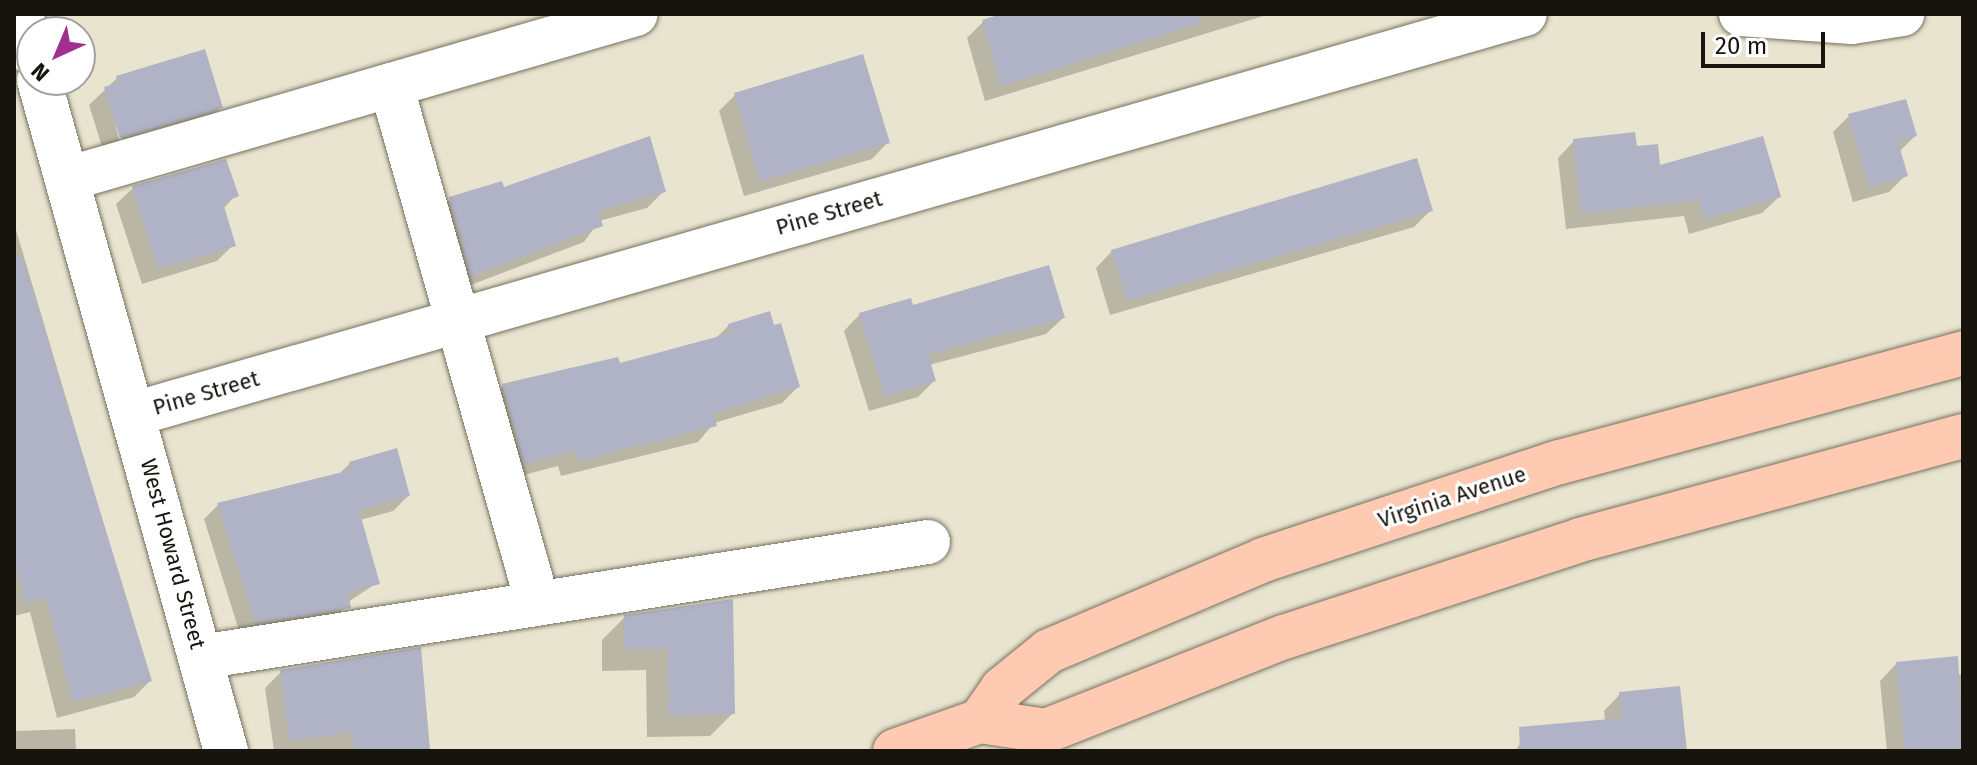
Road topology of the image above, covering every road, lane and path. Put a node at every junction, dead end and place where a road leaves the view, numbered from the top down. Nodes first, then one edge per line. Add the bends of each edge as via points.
1 (636, 14) edge
2 (1525, 14) edge
3 (1741, 14) edge
4 (1902, 14) edge
5 (391, 85) junction
6 (33, 104) edge
7 (67, 179) junction
8 (456, 320) junction
9 (1963, 353) edge
10 (134, 414) junction
11 (1963, 436) edge
12 (928, 542) dead end
13 (537, 601) junction
14 (201, 657) junction
15 (983, 736) edge
16 (226, 751) edge
17 (895, 751) edge

1 - 5 street
2 - 8 street, Pine Street
3 - 4 street via 1852,22
5 - 7 street
5 - 8 street
6 - 7 street, West Howard Street
7 - 10 street, West Howard Street
8 - 10 street, Pine Street
8 - 13 street
9 - 15 main road, Virginia Avenue via 1560,462 1263,560 1049,651 1002,689
10 - 14 street, West Howard Street
11 - 15 main road via 1580,540 1284,637 1046,731
12 - 13 street
13 - 14 street
14 - 16 street, West Howard Street
15 - 17 main road

